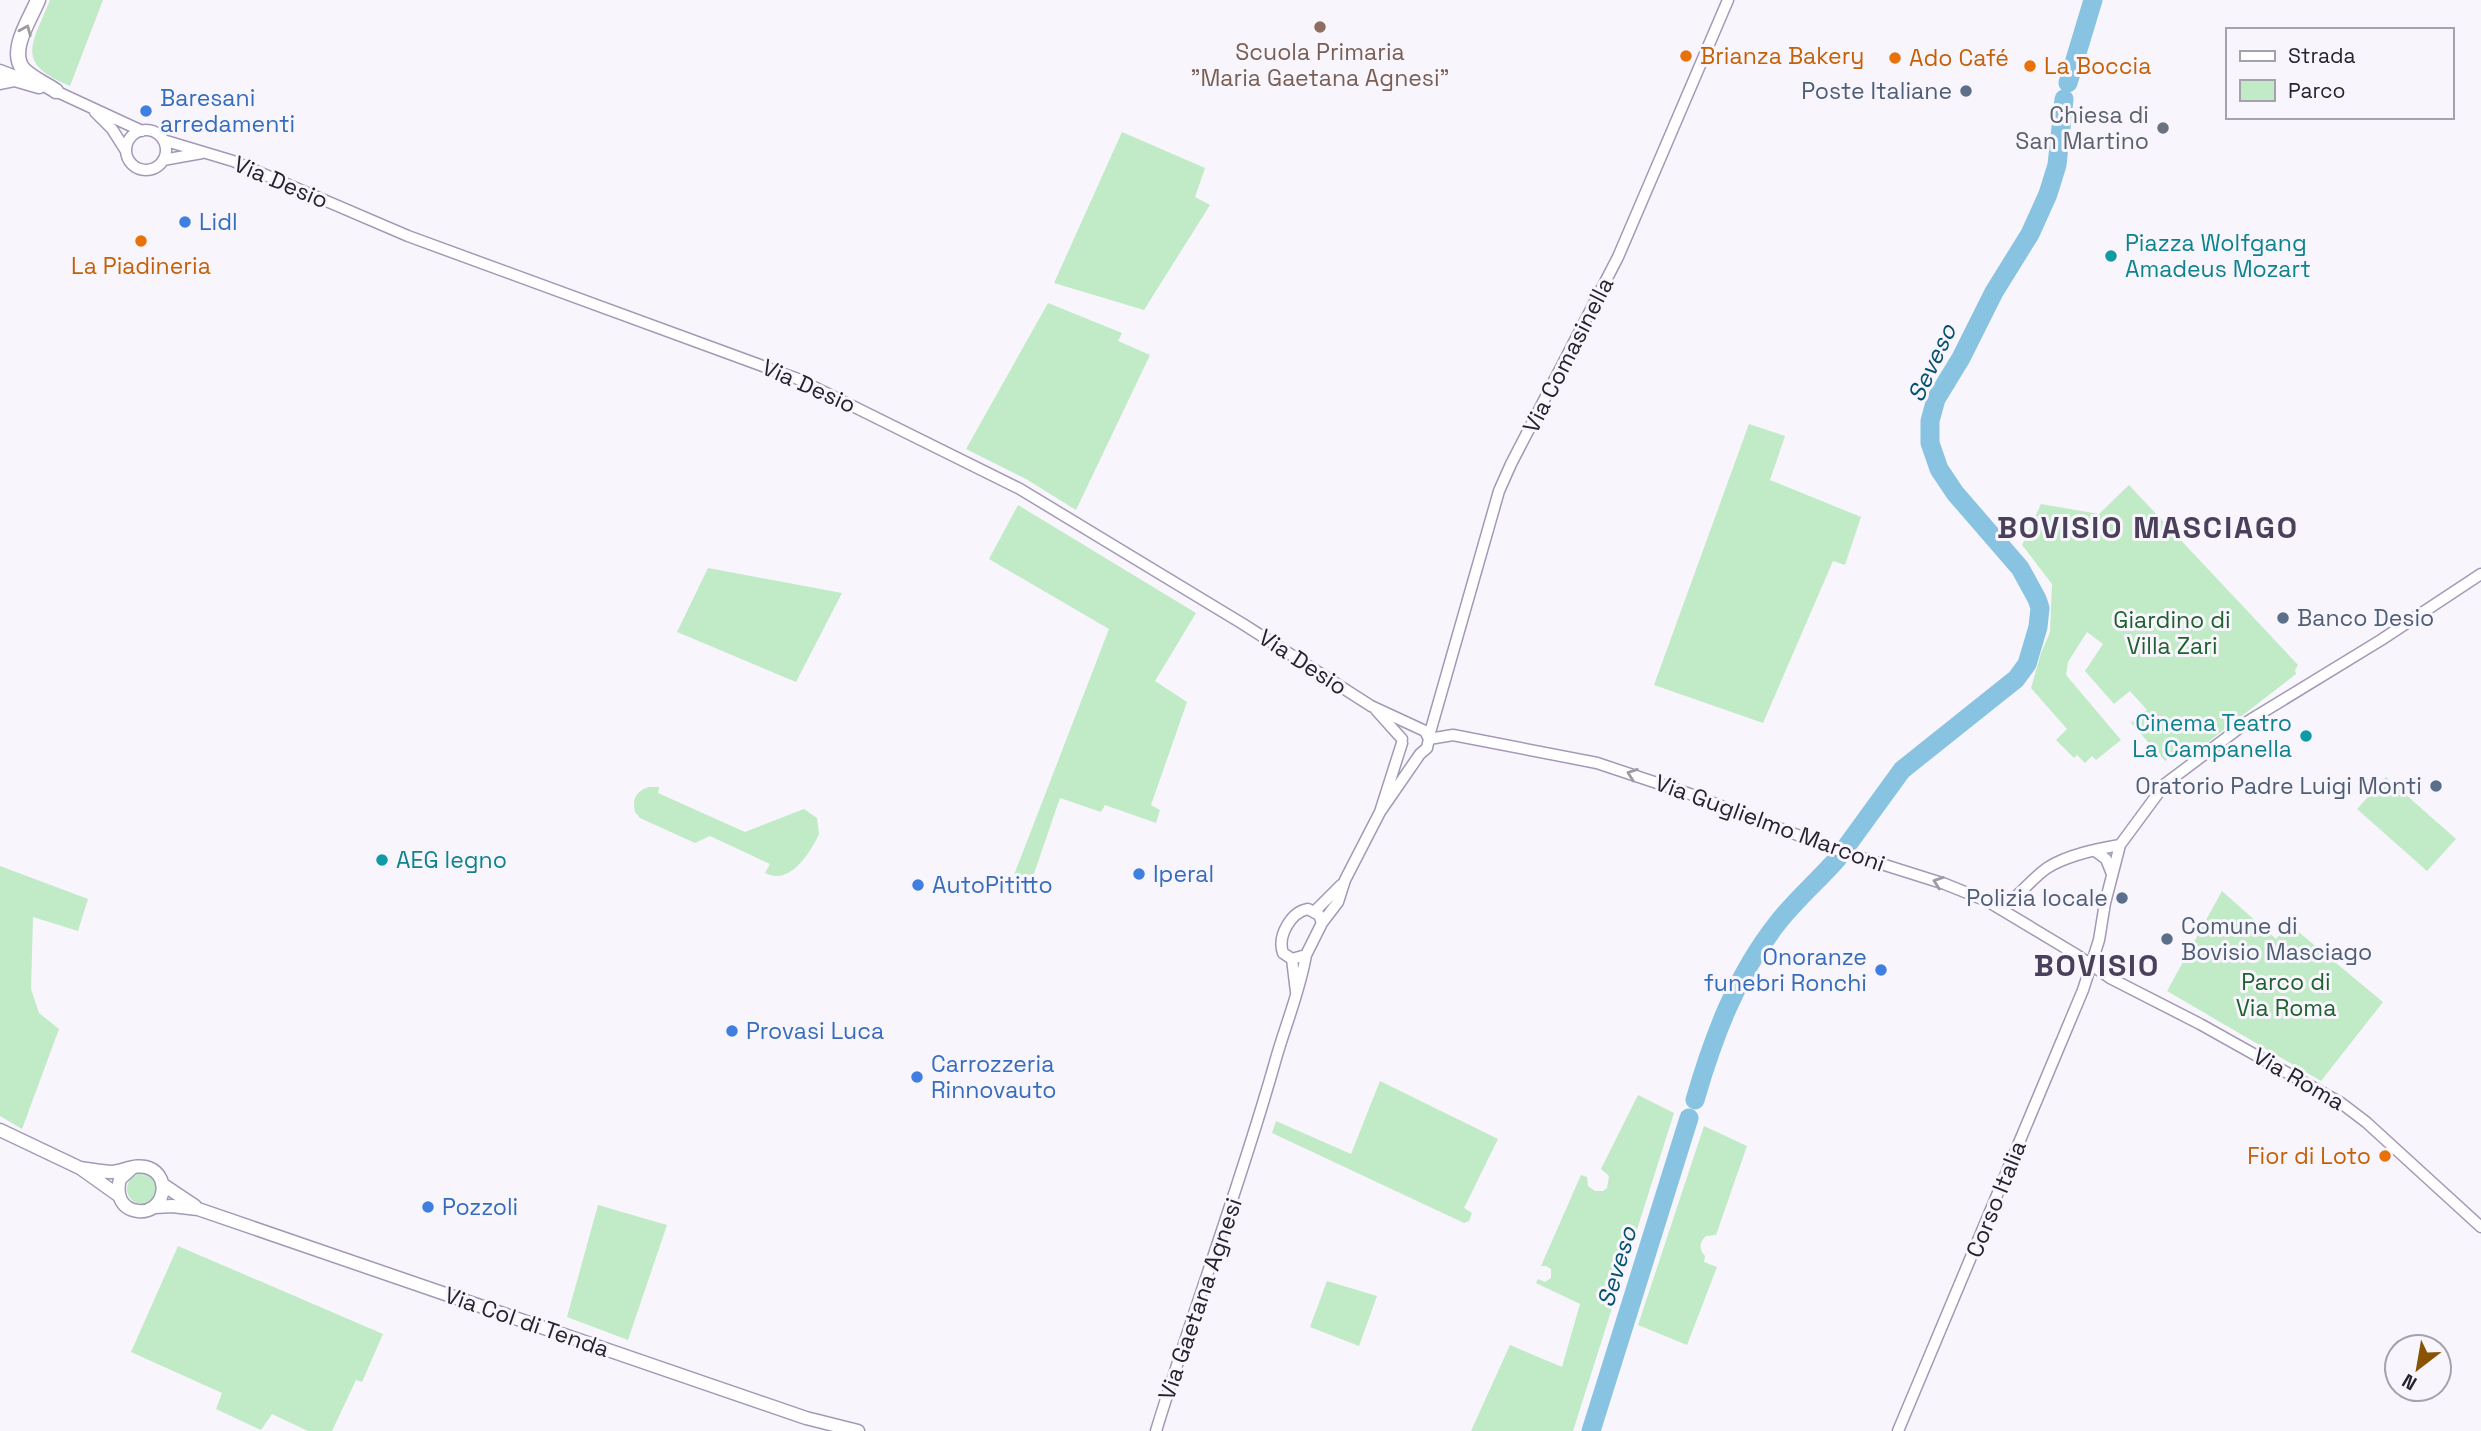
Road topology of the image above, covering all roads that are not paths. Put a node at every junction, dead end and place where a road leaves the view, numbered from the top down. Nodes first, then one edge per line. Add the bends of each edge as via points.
1 (38, 0) edge
2 (1728, 0) edge
3 (0, 70) edge
4 (0, 82) edge
5 (55, 90) junction
6 (93, 110) junction
7 (142, 131) junction
8 (163, 140) junction
9 (126, 151) junction
10 (205, 152) junction
11 (163, 160) junction
12 (2481, 574) edge
13 (1371, 706) junction
14 (1423, 733) junction
15 (1402, 741) junction
16 (1419, 754) junction
17 (1380, 812) junction
18 (2120, 845) junction
19 (2095, 851) junction
20 (2112, 874) junction
21 (1345, 880) junction
22 (2001, 908) junction
23 (1315, 911) junction
24 (1322, 923) junction
25 (1306, 955) junction
26 (1292, 959) junction
27 (2093, 965) junction
28 (1296, 995) junction
29 (0, 1130) edge
30 (80, 1168) junction
31 (132, 1168) junction
32 (162, 1184) junction
33 (118, 1195) junction
34 (155, 1207) junction
35 (198, 1209) junction
36 (2481, 1227) edge
37 (858, 1431) edge
38 (1156, 1431) edge
39 (1898, 1431) edge

5 -> 1 highway via 19,63 18,49
2 - 14 street, Via Comasinella via 1623,248 1503,482 1434,719
3 - 5 street
4 - 5 highway via 15,79
5 - 6 street
6 - 7 street
6 - 9 street
7 - 8 street via 154,132
7 - 9 street via 130,138
8 - 10 street, Via Desio
8 - 11 street
9 - 11 street via 142,170 155,168
10 - 11 street, Via Desio
10 - 13 street, Via Desio via 408,236 798,379 1020,489
12 - 18 street via 2250,720 2165,783
13 - 14 street, Via Desio
13 - 15 street, Via Desio
14 - 15 street via 1406,731
14 - 16 street via 1427,748
22 -> 14 street, Via Guglielmo Marconi via 1597,763
15 - 16 street via 1406,751
15 - 17 street
16 - 17 street
17 - 21 street
18 - 19 street
18 - 20 street, Corso Italia
19 - 20 street via 2106,859
19 - 22 street via 2048,867
20 - 27 street, Corso Italia
21 - 23 street
21 - 24 street via 1338,902
22 - 27 street, Via Guglielmo Marconi
23 - 24 street
23 - 26 street via 1301,910 1282,938 1283,953
24 - 25 street
25 - 26 street
25 - 28 street
26 - 28 street
27 - 36 street, Via Roma via 2341,1103
27 - 39 street, Corso Italia
28 - 38 street, Via Gaetana Agnesi
29 - 30 main road, Via Col di Tenda
30 - 31 main road, Via Col di Tenda via 111,1172
30 - 33 main road, Via Col di Tenda
31 - 32 main road, Via Col di Tenda via 149,1168
31 - 33 main road via 120,1179
32 - 34 main road
32 - 35 main road, Via Col di Tenda
33 - 34 main road, Via Col di Tenda via 133,1210
34 - 35 main road, Via Col di Tenda
35 - 37 main road, Via Col di Tenda via 806,1418

